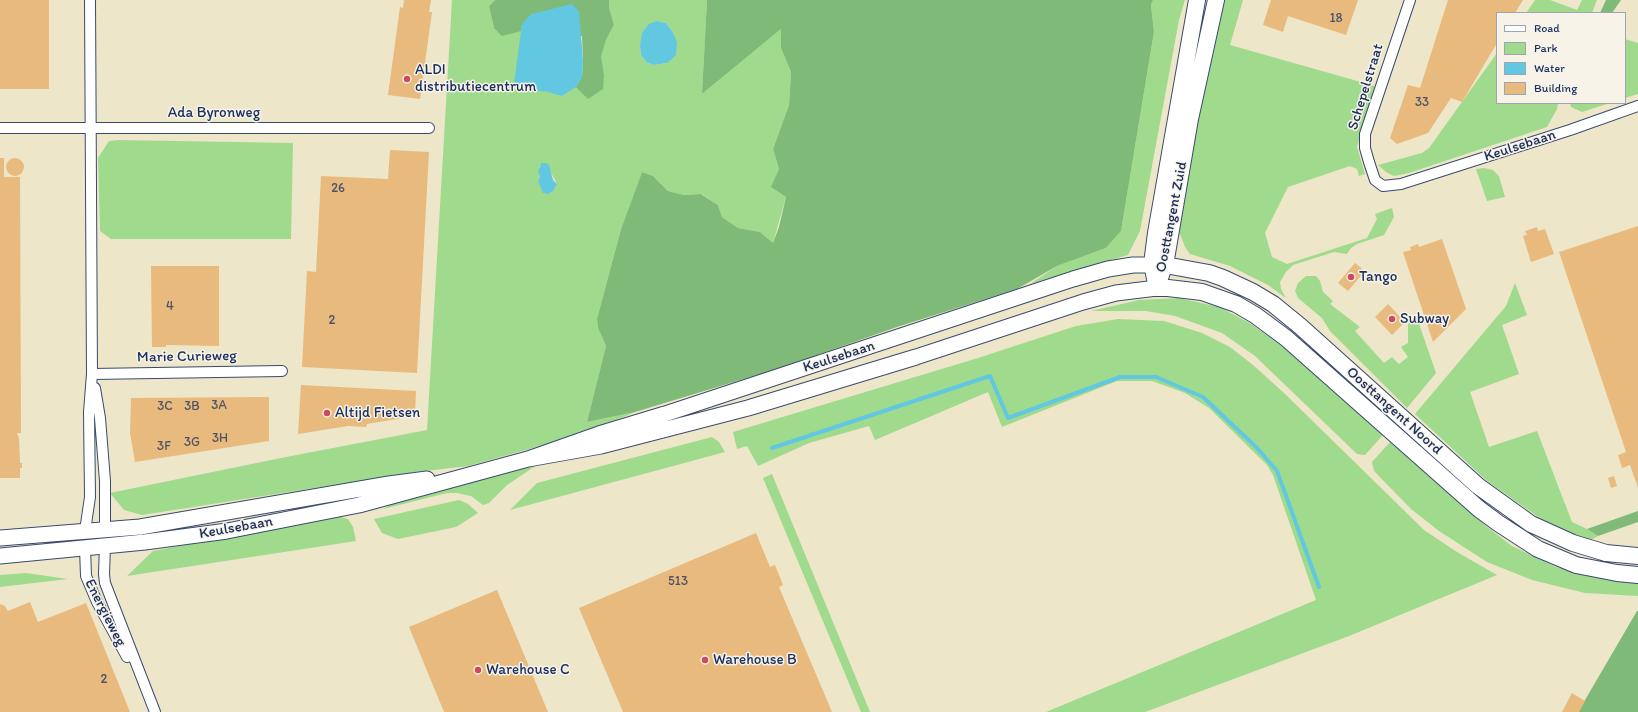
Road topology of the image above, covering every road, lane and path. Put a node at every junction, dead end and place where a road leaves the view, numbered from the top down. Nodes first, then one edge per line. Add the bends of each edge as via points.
1 (90, 0) edge
2 (1198, 0) edge
3 (1216, 0) edge
4 (1410, 0) edge
5 (1638, 106) edge
6 (0, 128) edge
7 (91, 128) junction
8 (429, 128) dead end
9 (1401, 184) joint
10 (1158, 264) junction
11 (1157, 288) junction
12 (282, 371) dead end
13 (92, 374) junction
14 (528, 459) junction
15 (467, 475) junction
16 (105, 529) junction
17 (85, 531) junction
18 (0, 538) edge
19 (105, 546) junction
20 (85, 548) junction
21 (0, 556) edge
22 (1638, 556) edge
23 (1638, 575) edge
24 (146, 690) junction
25 (155, 712) edge

1 - 7 street
2 - 10 main road, Oosttangent Zuid via 1176,116
3 - 10 main road, Oosttangent Zuid
4 - 9 street, Schepelstraat via 1365,134 1365,148 1375,180 1383,186
5 - 9 street, Keulsebaan
6 - 7 street, Ada Byronweg
7 - 8 street, Ada Byronweg
7 - 13 street
10 - 11 main road, Oosttangent Zuid
10 - 14 main road, Keulsebaan via 1133,265 1073,280
10 - 22 main road, Oosttangent Noord via 1184,267 1223,278 1274,304 1478,486 1531,524 1573,543 1606,553
11 - 14 main road, Keulsebaan via 1116,293 1083,302 916,357 748,408 601,446
11 - 23 main road, Oosttangent Noord via 1202,292 1236,304 1255,315 1286,338 1479,509 1538,549 1576,565
12 - 13 street, Marie Curieweg
13 - 16 street via 100,418 104,465
13 - 17 street via 89,412 90,497
14 - 15 main road, Keulsebaan
15 - 16 main road, Keulsebaan via 389,484 211,515
15 - 19 main road, Keulsebaan via 392,497 227,531
16 - 17 main road, Keulsebaan
16 - 19 main road, Energieweg
17 - 18 main road, Keulsebaan
17 - 20 main road, Energieweg
19 - 20 main road, Keulsebaan
19 - 24 street, Energieweg via 105,583
20 - 21 main road, Keulsebaan
20 - 24 street, Energieweg via 86,576 97,602
24 - 25 street, Energieweg

